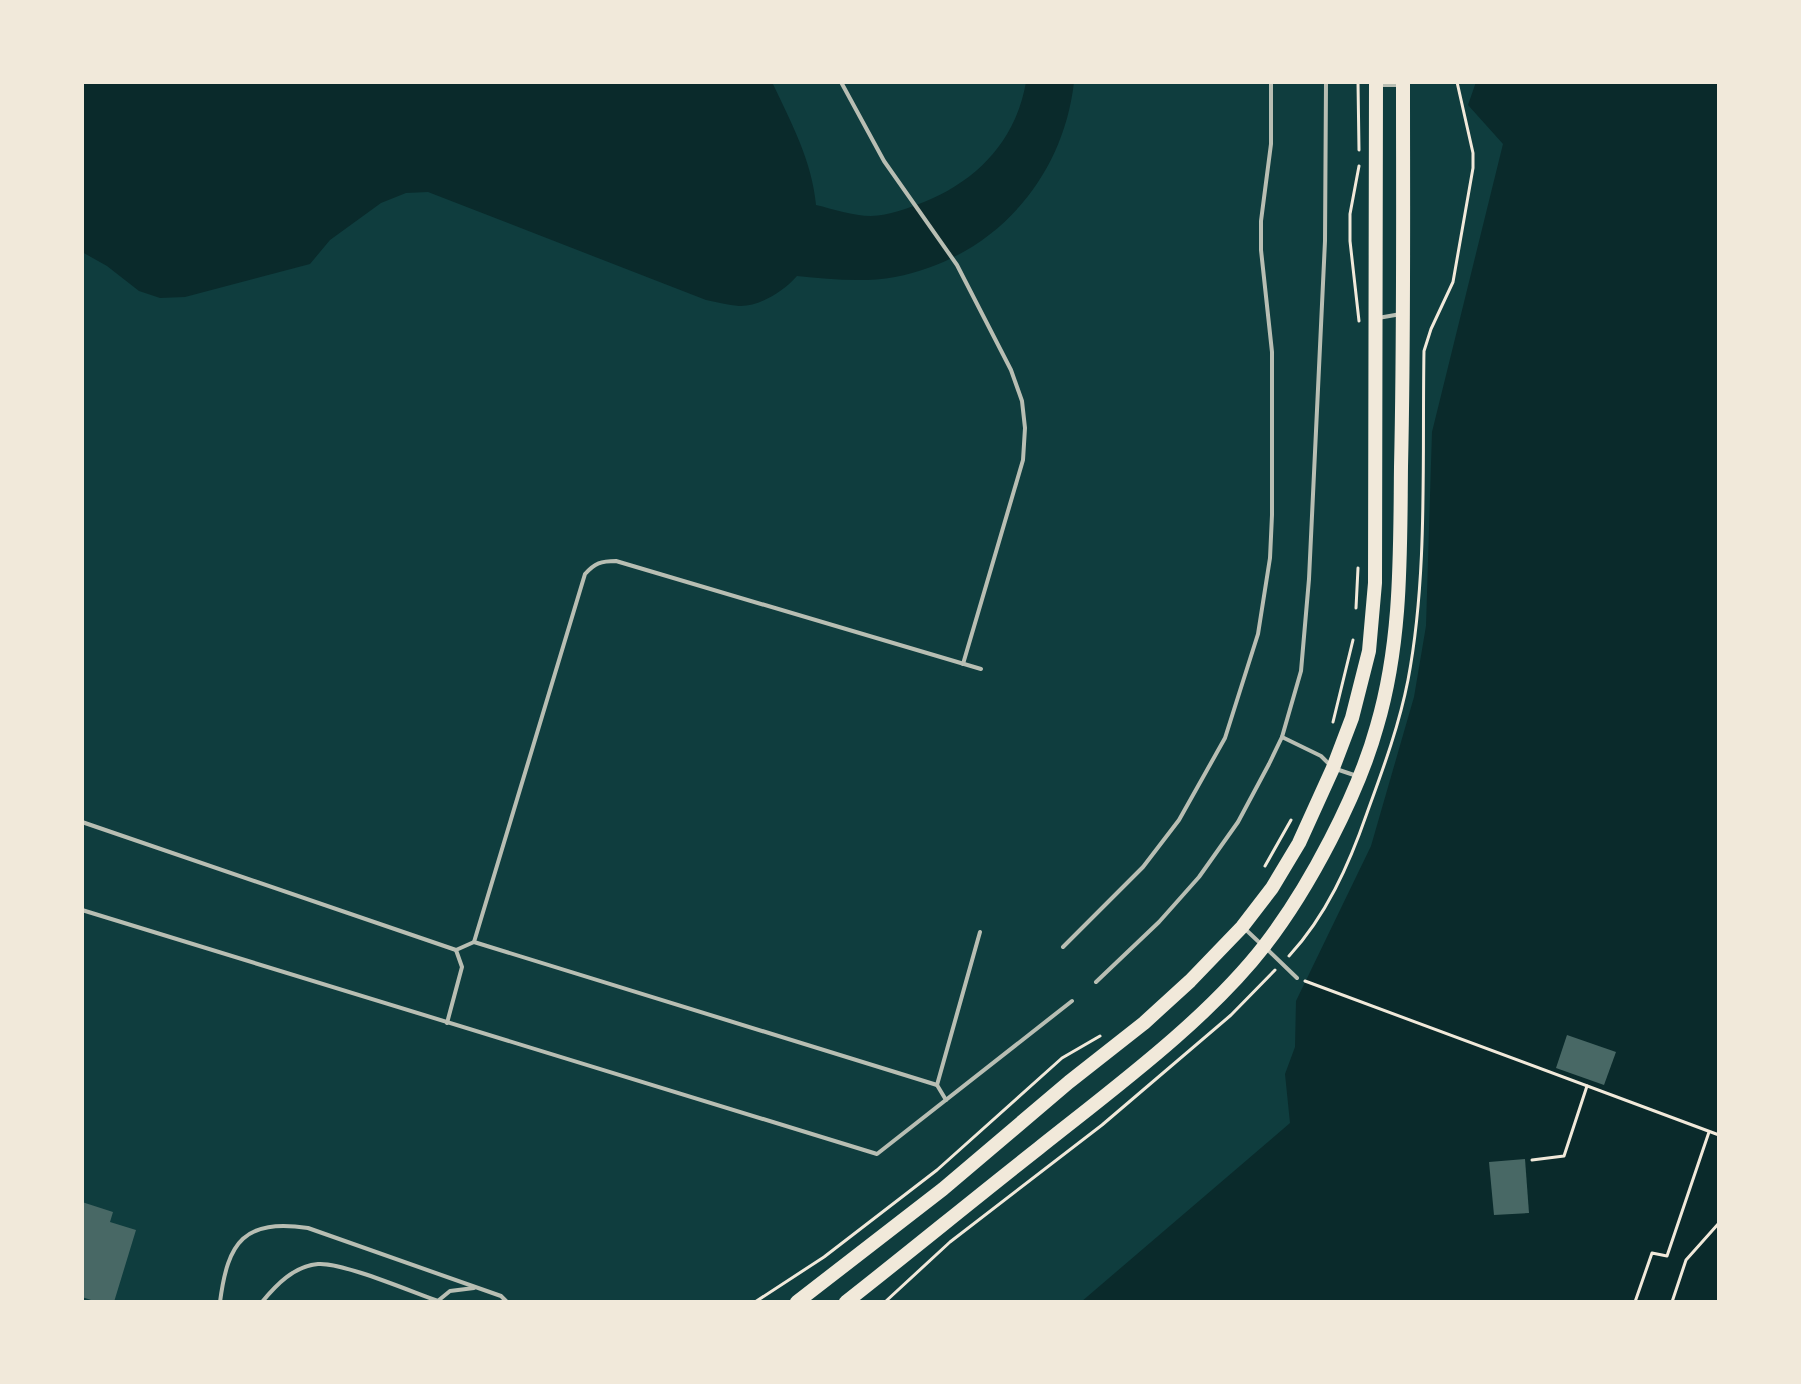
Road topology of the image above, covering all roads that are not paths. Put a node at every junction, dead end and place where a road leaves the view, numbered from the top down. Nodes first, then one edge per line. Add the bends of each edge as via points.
1 (841, 82) edge
2 (1271, 82) edge
3 (1326, 82) edge
4 (1376, 83) edge
5 (1403, 84) edge
6 (1403, 314) junction
7 (1376, 318) junction
8 (963, 664) junction
9 (981, 669) dead end
10 (1282, 737) junction
11 (1333, 768) junction
12 (1358, 776) junction
13 (82, 822) edge
14 (82, 910) edge
15 (1242, 927) junction
16 (980, 932) dead end
17 (474, 942) junction
18 (1063, 947) dead end
19 (1264, 947) junction
20 (456, 950) junction
21 (1297, 978) road end
22 (1096, 982) dead end
23 (1072, 1001) dead end
24 (447, 1023) junction
25 (937, 1085) junction
26 (946, 1100) junction
27 (480, 1288) junction
28 (438, 1301) edge
29 (220, 1302) edge
30 (250, 1302) edge
31 (262, 1302) edge
32 (284, 1302) edge
33 (507, 1302) edge
34 (797, 1302) edge
35 (846, 1302) edge

1 - 8 lane via 884,161 957,265 1022,401 1023,460
2 - 18 lane via 1261,250 1272,352 1272,515 1258,634 1225,738 1179,820 1143,867
3 - 10 lane via 1325,241 1306,633
4 - 5 lane
4 - 7 main road
5 - 6 main road
6 - 7 lane
6 - 12 main road via 1399,607 1377,727
7 - 11 main road via 1375,583 1369,651
8 - 9 lane
8 - 17 lane via 616,561 593,564 585,574
10 - 11 lane via 1321,756
10 - 22 lane via 1238,822 1199,877
11 - 12 lane
11 - 15 main road via 1299,843
12 - 19 main road via 1325,848
13 - 20 lane
14 - 24 lane
15 - 19 lane
15 - 34 main road via 1144,1023
16 - 25 lane
17 - 20 lane
17 - 25 lane
19 - 21 lane
19 - 35 main road via 1145,1063
20 - 24 lane via 462,967
23 - 26 lane
24 - 26 lane via 877,1154
25 - 26 lane
27 - 28 lane via 450,1291
27 - 29 lane via 308,1228 271,1225 254,1230 232,1253
27 - 33 lane
28 - 31 lane via 318,1264 279,1282
30 - 31 lane
31 - 32 lane

